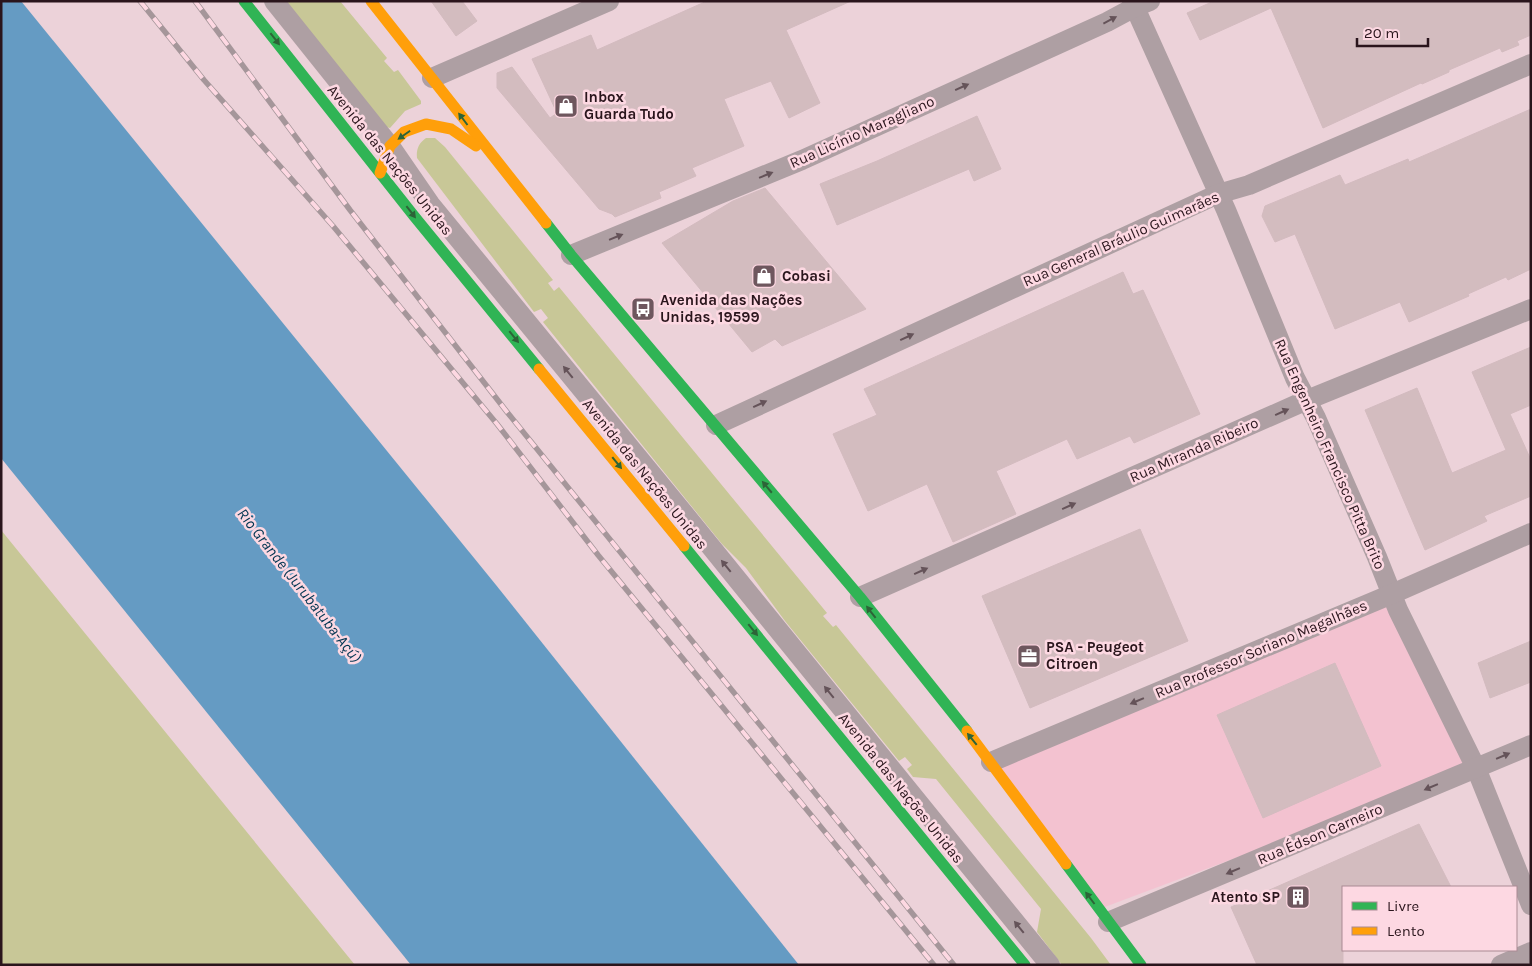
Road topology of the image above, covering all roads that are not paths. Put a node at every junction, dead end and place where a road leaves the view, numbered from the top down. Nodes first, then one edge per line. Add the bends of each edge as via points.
1 (244, 1) edge
2 (274, 1) edge
3 (370, 1) edge
4 (609, 1) edge
5 (1139, 3) edge
6 (1531, 64) edge
7 (432, 78) junction
8 (390, 146) junction
9 (493, 158) junction
10 (380, 173) junction
11 (1218, 194) junction
12 (570, 255) junction
13 (1531, 309) edge
14 (1307, 400) junction
15 (716, 425) junction
16 (1531, 533) edge
17 (1392, 594) junction
18 (860, 597) junction
19 (1531, 745) edge
20 (991, 762) junction
21 (1476, 768) junction
22 (1531, 904) edge
23 (1108, 922) junction
24 (1531, 952) edge
25 (1024, 965) edge
26 (1050, 965) edge
27 (1140, 965) edge
28 (1501, 965) edge

1 -> 10 highway, Avenida das Nações Unidas
2 - 8 street
3 - 7 highway
4 - 7 street
5 - 11 street, Rua Engenheiro Francisco Pitta Brito
12 -> 5 street, Rua Licínio Maragliano via 802,160 1107,22
6 - 11 street, Rua General Bráulio Guimarães via 1249,185
9 -> 7 highway
9 -> 8 highway via 451,129 426,124 404,132
8 - 10 highway
26 -> 8 street via 430,204
9 - 12 highway
10 -> 25 highway, Avenida das Nações Unidas
11 - 14 street, Rua Engenheiro Francisco Pitta Brito
15 -> 11 street, Rua General Bráulio Guimarães
12 - 15 highway
13 - 14 street, Rua Miranda Ribeiro
14 - 17 street, Rua Engenheiro Francisco Pitta Brito
18 -> 14 street, Rua Miranda Ribeiro
18 -> 15 highway
16 - 17 street, Rua Professor Soriano Magalhães
17 -> 20 street, Rua Professor Soriano Magalhães
17 - 21 street, Rua Engenheiro Francisco Pitta Brito
20 -> 18 highway
21 -> 19 street, Rua Édson Carneiro
23 -> 20 highway
21 - 22 street, Rua Engenheiro Francisco Pitta Brito
21 -> 23 street, Rua Édson Carneiro
23 - 27 highway
24 - 28 street

